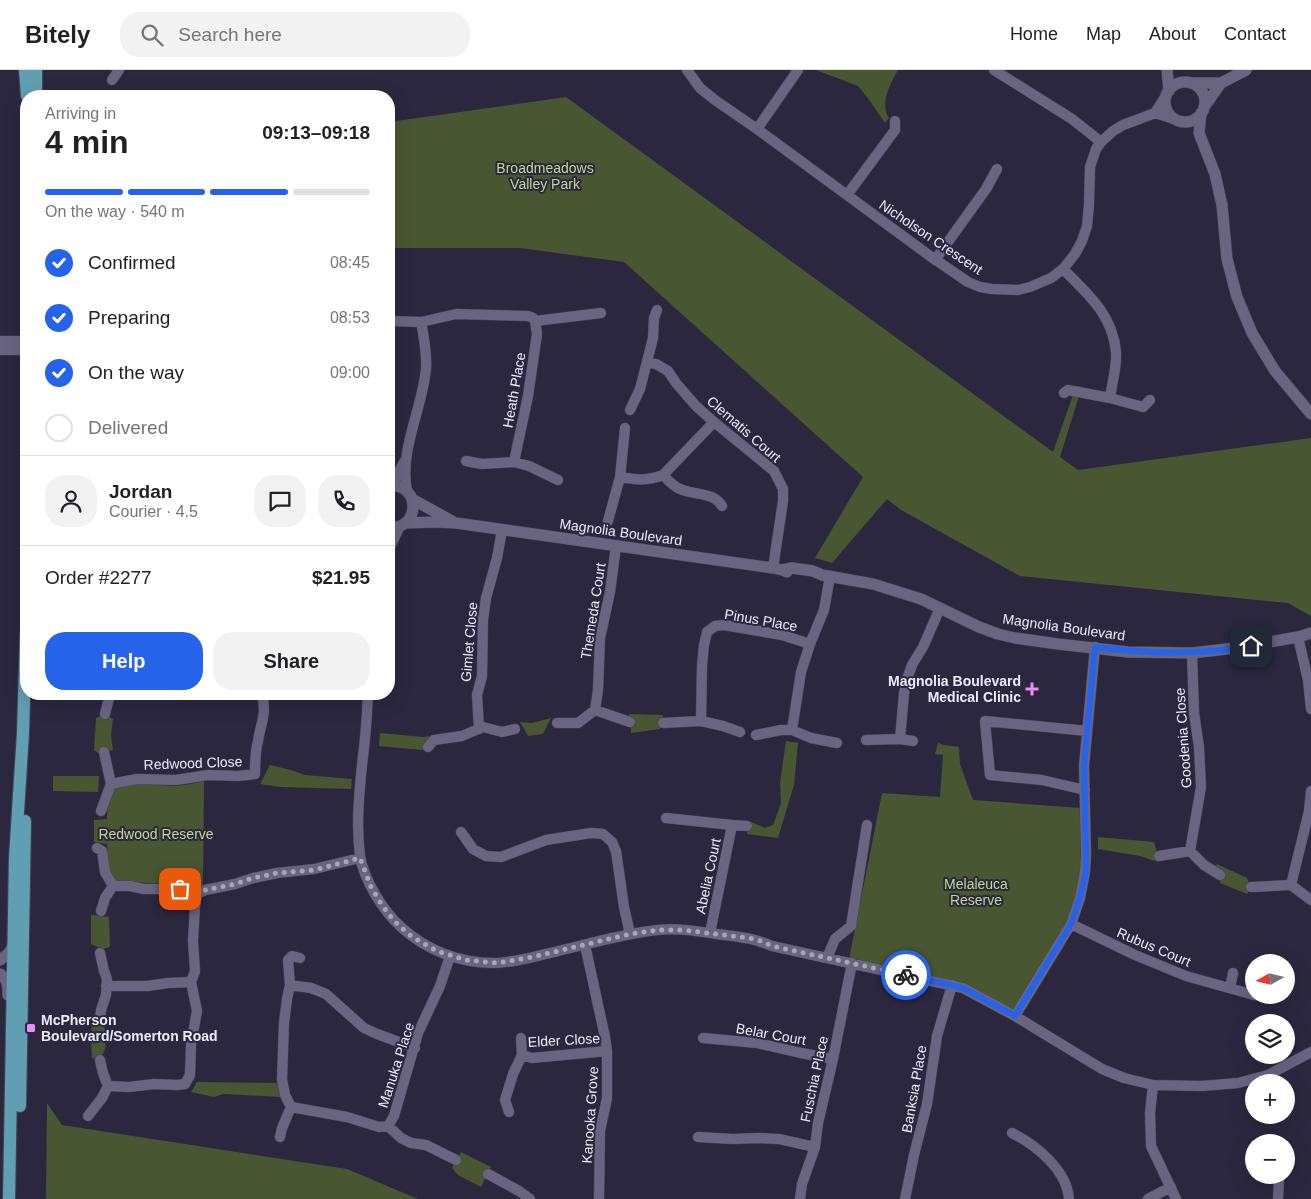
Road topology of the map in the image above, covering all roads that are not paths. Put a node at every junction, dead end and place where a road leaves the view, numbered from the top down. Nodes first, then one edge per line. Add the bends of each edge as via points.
1 (25, 70) edge
2 (36, 70) edge
3 (119, 70) edge
4 (687, 70) edge
5 (994, 70) edge
6 (1167, 70) edge
7 (1173, 70) edge
8 (1246, 70) edge
9 (793, 72) edge
10 (112, 80) dead end
11 (1188, 83) junction
12 (1221, 83) junction
13 (26, 90) edge
14 (36, 90) edge
15 (1168, 92) junction
16 (1203, 110) junction
17 (1155, 113) junction
18 (1177, 120) junction
19 (897, 128) dead end
20 (757, 129) junction
21 (1199, 132) junction
22 (1101, 142) junction
23 (997, 168) dead end
24 (847, 195) junction
25 (935, 260) junction
26 (1063, 269) junction
27 (657, 310) dead end
28 (601, 313) dead end
29 (395, 321) edge
30 (535, 321) junction
31 (421, 322) junction
32 (0, 341) edge
33 (20, 341) edge
34 (0, 350) edge
35 (20, 350) edge
36 (646, 362) junction
37 (1064, 394) dead end
38 (1110, 398) junction
39 (1150, 400) dead end
40 (630, 410) dead end
41 (1311, 414) edge
42 (714, 422) junction
43 (625, 428) dead end
44 (406, 459) junction
45 (466, 462) dead end
46 (514, 462) junction
47 (663, 475) junction
48 (620, 477) junction
49 (395, 480) edge
50 (558, 480) dead end
51 (395, 487) edge
52 (410, 495) junction
53 (722, 506) dead end
54 (608, 521) dead end
55 (456, 523) junction
56 (398, 525) edge
57 (502, 530) junction
58 (616, 546) junction
59 (777, 569) junction
60 (826, 576) junction
61 (940, 608) junction
62 (1311, 634) edge
63 (1298, 638) junction
64 (810, 644) junction
65 (1095, 647) junction
66 (1192, 653) junction
67 (23, 700) edge
68 (108, 700) edge
69 (264, 700) edge
70 (367, 700) edge
71 (1311, 709) edge
72 (595, 710) junction
73 (105, 714) dead end
74 (701, 721) junction
75 (630, 722) dead end
76 (663, 722) dead end
77 (557, 723) dead end
78 (479, 729) junction
79 (515, 729) dead end
80 (792, 730) junction
81 (1087, 731) junction
82 (740, 732) dead end
83 (22, 733) junction
84 (756, 735) dead end
85 (900, 739) junction
86 (866, 740) dead end
87 (913, 740) dead end
88 (836, 743) dead end
89 (428, 747) dead end
90 (104, 752) dead end
91 (111, 784) junction
92 (1084, 790) junction
93 (1311, 791) edge
94 (101, 811) dead end
95 (666, 818) dead end
96 (732, 825) junction
97 (867, 825) dead end
98 (747, 826) dead end
99 (461, 832) dead end
100 (97, 848) dead end
101 (1190, 851) junction
102 (1159, 856) dead end
103 (360, 858) junction
104 (1220, 875) dead end
105 (1290, 885) junction
106 (113, 886) junction
107 (1251, 887) dead end
108 (197, 894) junction
109 (1311, 900) edge
110 (101, 911) dead end
111 (1071, 924) junction
112 (712, 933) junction
113 (630, 934) junction
114 (585, 945) junction
115 (13, 946) junction
116 (100, 953) dead end
117 (450, 956) junction
118 (300, 958) dead end
119 (827, 958) junction
120 (0, 960) edge
121 (852, 963) junction
122 (9, 972) edge
123 (1233, 973) dead end
124 (191, 982) junction
125 (290, 985) junction
126 (952, 985) junction
127 (106, 986) junction
128 (1230, 988) junction
129 (1245, 992) edge
130 (1015, 1016) junction
131 (100, 1019) dead end
132 (521, 1038) dead end
133 (704, 1038) dead end
134 (415, 1048) junction
135 (607, 1051) junction
136 (1311, 1052) edge
137 (522, 1055) junction
138 (833, 1059) junction
139 (100, 1060) dead end
140 (1153, 1085) junction
141 (108, 1086) junction
142 (291, 1107) junction
143 (508, 1112) dead end
144 (88, 1116) dead end
145 (388, 1126) junction
146 (1012, 1133) dead end
147 (698, 1137) dead end
148 (280, 1138) dead end
149 (815, 1147) junction
150 (456, 1160) dead end
151 (488, 1174) dead end
152 (1279, 1184) edge
153 (1171, 1187) junction
154 (9, 1199) edge
155 (18, 1199) edge
156 (530, 1199) edge
157 (600, 1199) edge
158 (800, 1199) edge
159 (905, 1199) edge
160 (1069, 1199) edge
161 (1148, 1199) edge
162 (1176, 1199) edge
163 (1278, 1199) edge

1 - 13 main road
2 - 14 main road
3 - 10 street
4 - 20 street, Nicholson Crescent via 700,88
5 - 22 street via 1064,114
6 - 15 street
7 - 11 street
8 - 12 street
9 - 20 street
11 - 12 street
11 - 15 street via 1176,84
11 - 16 street via 1202,92
12 - 16 street
15 - 17 street
15 - 18 street via 1166,108
16 - 18 street via 1192,121
16 - 21 street
17 - 18 street
17 - 22 street, Nicholson Crescent via 1123,125
18 - 21 street
19 - 24 street
20 - 24 street, Nicholson Crescent
21 - 41 street via 1215,174 1229,267 1248,324 1275,371
22 - 26 street, Nicholson Crescent via 1088,179 1087,226 1075,254
23 - 25 street via 986,189
24 - 25 street, Nicholson Crescent
25 - 26 street, Nicholson Crescent via 968,282 1005,290 1030,288
26 - 38 street via 1096,304 1112,330 1116,353
27 - 36 street
28 - 30 street
29 - 31 street
30 - 31 street via 528,316 456,314
30 - 46 street, Heath Place via 528,396
31 - 44 street via 426,369
32 - 33 street
34 - 35 street
36 - 40 street via 640,389
36 - 42 street, Clematis Court via 668,371
37 - 38 street via 1068,390
38 - 39 street via 1143,406
42 - 47 street
42 - 59 street, Clematis Court via 774,471 783,488
43 - 48 street
44 - 49 street
44 - 52 street via 406,482
45 - 46 street
46 - 50 street
47 - 48 street via 641,480
47 - 53 street via 678,488 714,497
48 - 54 street
51 - 52 street, Magnolia Boulevard
52 - 55 street, Magnolia Boulevard
52 - 56 street via 413,512 410,518
55 - 56 street, Magnolia Boulevard
55 - 57 street, Magnolia Boulevard
57 - 58 street, Magnolia Boulevard
57 - 78 street, Gimlet Close via 483,620 482,676 477,695
58 - 59 street, Magnolia Boulevard
58 - 72 street, Themeda Court via 600,638
59 - 60 street, Magnolia Boulevard via 791,574
60 - 61 street, Magnolia Boulevard via 899,591
60 - 64 street via 827,599
61 - 65 street, Magnolia Boulevard via 980,628 1007,636
61 - 85 street via 907,679
62 - 63 street, Magnolia Boulevard
63 - 66 street, Magnolia Boulevard
63 - 71 street
64 - 74 street, Pinus Place via 782,635 715,626 707,632 704,644
64 - 80 street via 801,672
65 - 66 street, Magnolia Boulevard via 1128,652
65 - 81 street
66 - 101 street, Goodenia Close via 1201,787
67 - 83 main road
68 - 73 street
69 - 91 street, Redwood Close via 265,715 257,742 255,774 208,775 176,780 137,779
70 - 103 street via 357,824
72 - 75 street
72 - 77 street via 578,723
74 - 76 street
74 - 82 street
78 - 79 street via 502,732
78 - 89 street via 462,736 434,740
80 - 84 street
80 - 88 street
81 - 92 street
81 - 92 street via 985,721 990,775 1042,780
83 - 115 main road
83 - 122 main road via 26,786
85 - 86 street
85 - 87 street
90 - 91 street
91 - 94 street
92 - 111 street via 1086,872
93 - 105 street
95 - 96 street, Abelia Court
96 - 98 street, Abelia Court
96 - 112 street, Abelia Court
97 - 119 street via 851,926 835,939
99 - 113 street via 473,849 486,856 501,857 546,840 603,834 616,851
100 - 106 street via 102,851 105,872
101 - 102 street
101 - 104 street
103 - 108 street via 314,870 253,878
103 - 117 street via 371,887 394,921 411,936
105 - 107 street
105 - 109 street
106 - 108 street via 180,889
106 - 110 street
108 - 124 street via 193,941 195,971
111 - 128 street, Rubus Court via 1186,976
111 - 130 street
112 - 113 street via 658,930
112 - 119 street via 738,942
113 - 114 street
114 - 117 street via 496,963
114 - 135 street, Kanooka Grove
115 - 120 street
115 - 122 main road
116 - 127 street
117 - 134 street, Manuka Place via 418,1033
118 - 125 street via 292,956 288,960
119 - 121 street
121 - 126 street
121 - 138 street, Fuschia Place
122 - 154 main road
122 - 155 main road
123 - 128 street
124 - 127 street
124 - 141 street via 197,1011 190,1075 185,1084
125 - 134 street via 326,994 364,1028
125 - 142 street via 282,1079
126 - 130 street
126 - 159 street, Banksia Place via 937,1036 928,1104
127 - 131 street
128 - 129 street, Rubus Court
130 - 140 street via 1102,1070
132 - 137 street
133 - 138 street, Belar Court via 757,1043
134 - 145 street, Manuka Place
135 - 137 street, Elder Close via 532,1058
135 - 157 street, Kanooka Grove via 607,1098 600,1131
136 - 140 street via 1268,1075 1238,1083
137 - 143 street, Elder Close via 512,1074 505,1100
138 - 149 street, Fuschia Place
139 - 141 street
140 - 153 street via 1151,1146
141 - 144 street
142 - 145 street, Manuka Place via 347,1117 379,1127
142 - 148 street
145 - 150 street, Manuka Place via 401,1138 426,1145
146 - 160 street via 1026,1140 1060,1173
147 - 149 street via 772,1139
149 - 158 street, Fuschia Place
151 - 156 street
152 - 163 street
153 - 161 street
153 - 162 street

